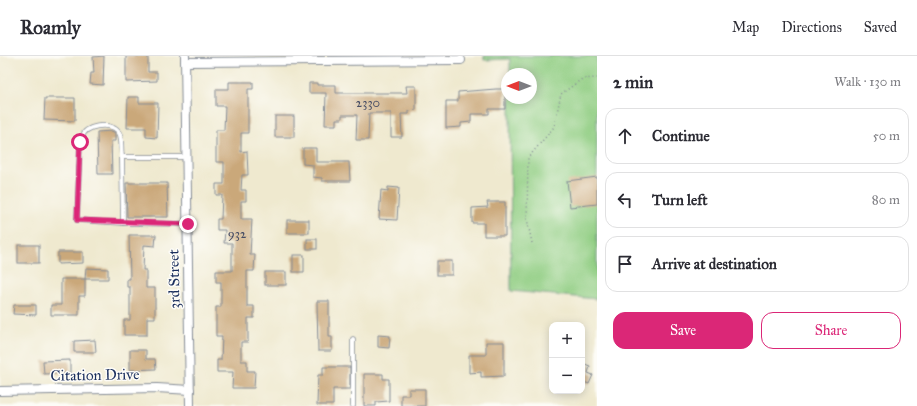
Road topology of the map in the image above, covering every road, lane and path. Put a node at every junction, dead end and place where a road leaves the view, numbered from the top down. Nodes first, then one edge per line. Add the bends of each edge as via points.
1 (185, 59) edge
2 (461, 60) dead end
3 (597, 78) edge
4 (122, 157) junction
5 (187, 157) junction
6 (123, 223) junction
7 (188, 224) junction
8 (532, 243) dead end
9 (352, 339) dead end
10 (190, 390) junction
11 (0, 391) edge
12 (190, 406) edge
13 (353, 406) edge

1 - 2 street
1 - 5 street, 3rd Street
3 - 8 path via 582,79 561,94 554,128 528,158 527,219
4 - 5 lane
4 - 6 lane
4 - 6 lane via 120,134 114,127 102,126 84,133 80,142 77,220
5 - 7 street, 3rd Street
6 - 7 lane
7 - 10 street, 3rd Street
9 - 13 lane
10 - 11 street, Citation Drive via 157,388
10 - 12 street, 3rd Street

